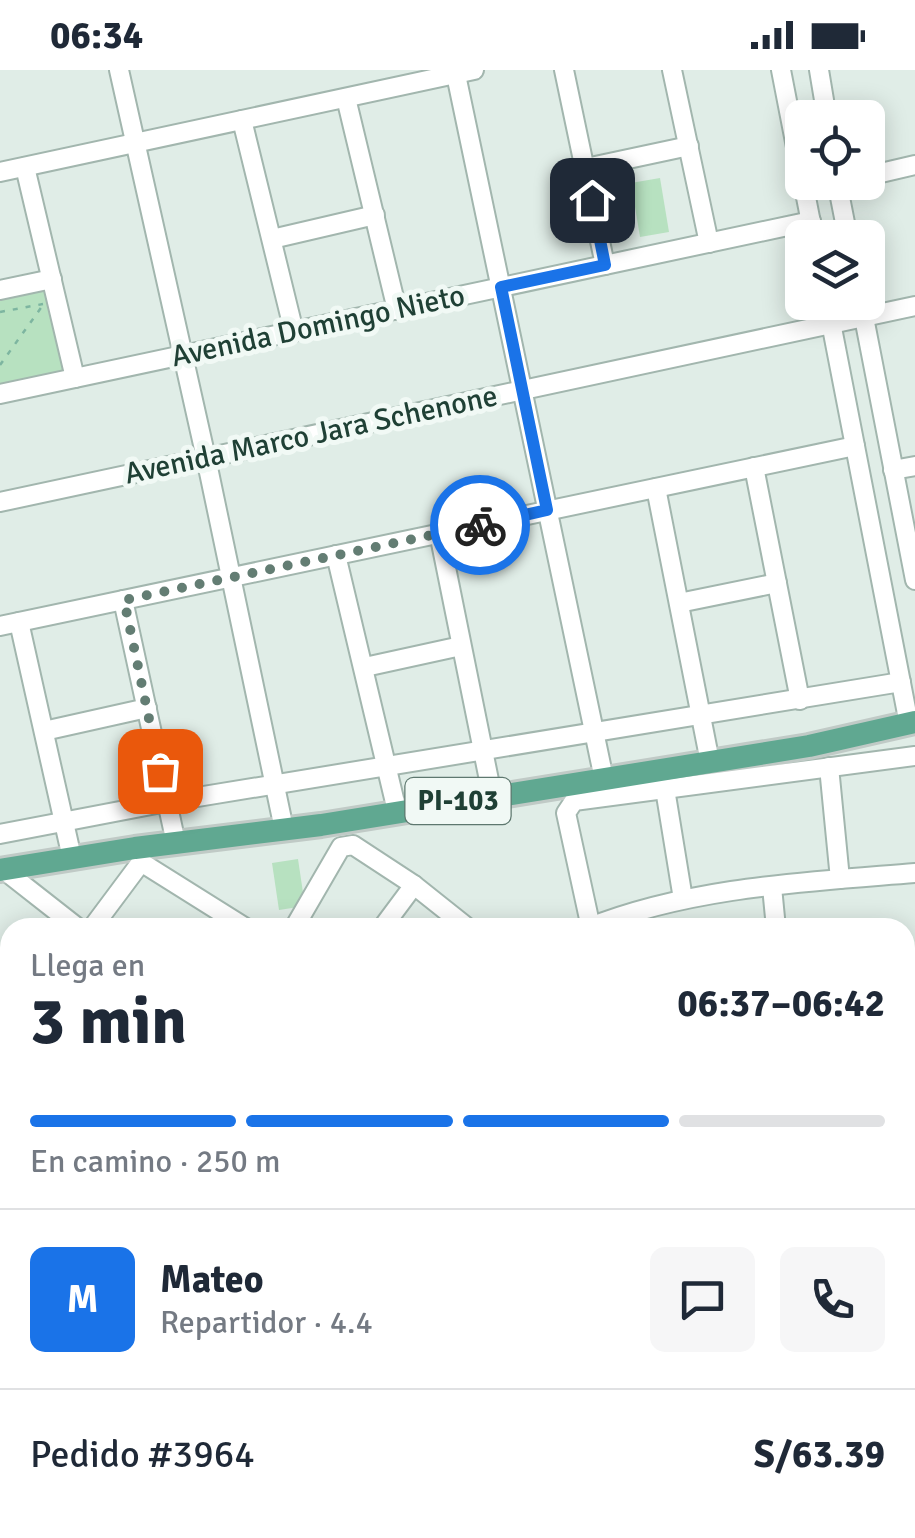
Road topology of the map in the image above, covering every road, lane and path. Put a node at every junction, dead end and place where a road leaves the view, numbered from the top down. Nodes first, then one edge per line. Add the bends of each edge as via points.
1 (119, 70) edge
2 (564, 70) edge
3 (672, 70) edge
4 (781, 70) edge
5 (820, 70) edge
6 (462, 71) edge
7 (346, 98) junction
8 (787, 100) edge
9 (824, 100) edge
10 (242, 120) junction
11 (134, 144) junction
12 (690, 146) junction
13 (915, 165) edge
14 (25, 167) junction
15 (586, 168) junction
16 (0, 172) edge
17 (885, 172) edge
18 (375, 215) junction
19 (785, 233) edge
20 (272, 240) junction
21 (708, 243) junction
22 (605, 265) junction
23 (52, 279) junction
24 (501, 287) junction
25 (0, 290) edge
26 (44, 304) junction
27 (915, 306) edge
28 (885, 308) edge
29 (397, 310) junction
30 (0, 312) edge
31 (48, 320) dead end
32 (830, 320) edge
33 (838, 320) edge
34 (864, 320) edge
35 (831, 323) junction
36 (294, 332) junction
37 (183, 355) junction
38 (0, 364) edge
39 (76, 378) junction
40 (524, 390) junction
41 (0, 394) edge
42 (855, 446) junction
43 (206, 458) junction
44 (915, 466) edge
45 (754, 467) junction
46 (893, 470) junction
47 (656, 488) junction
48 (0, 502) edge
49 (547, 510) junction
50 (439, 533) junction
51 (336, 555) junction
52 (232, 577) junction
53 (915, 580) edge
54 (777, 583) junction
55 (124, 600) junction
56 (678, 603) junction
57 (9, 624) edge
58 (461, 646) junction
59 (365, 667) junction
60 (901, 682) junction
61 (800, 700) junction
62 (147, 708) junction
63 (701, 714) junction
64 (912, 723) edge
65 (596, 730) junction
66 (44, 731) junction
67 (483, 749) junction
68 (915, 756) edge
69 (710, 762) junction
70 (387, 766) junction
71 (829, 767) junction
72 (604, 779) junction
73 (275, 786) junction
74 (665, 789) junction
75 (492, 795) junction
76 (167, 802) junction
77 (397, 811) junction
78 (64, 822) junction
79 (284, 829) junction
80 (0, 834) edge
81 (176, 842) junction
82 (72, 858) junction
83 (2, 870) edge
84 (915, 873) edge
85 (840, 879) junction
86 (414, 884) junction
87 (772, 887) junction
88 (682, 899) junction
89 (65, 918) edge
90 (99, 918) edge
91 (231, 918) edge
92 (300, 918) edge
93 (389, 918) edge
94 (456, 918) edge
95 (588, 918) edge
96 (616, 918) edge
97 (775, 918) edge

1 - 11 street
2 - 15 street
3 - 12 street
4 - 8 street
5 - 9 street
6 - 7 street
6 - 24 street
7 - 10 street
7 - 18 street
10 - 11 street
10 - 20 street
11 - 14 street
11 - 37 street
12 - 15 street
12 - 21 street
13 - 17 street
14 - 16 street
14 - 23 street
15 - 22 street
18 - 20 street
18 - 29 street
19 - 21 street, Avenida Domingo Nieto
20 - 36 street
21 - 22 street, Avenida Domingo Nieto
22 - 24 street, Avenida Domingo Nieto
23 - 25 street
23 - 39 street
24 - 29 street, Avenida Domingo Nieto
24 - 40 street
26 - 30 path
26 - 31 path
26 - 38 path
27 - 28 street, Avenida Marco Jara Schenone
29 - 36 street, Avenida Domingo Nieto
32 - 35 street
33 - 35 street, Avenida Marco Jara Schenone
34 - 46 street
35 - 40 street, Avenida Marco Jara Schenone
35 - 42 street
36 - 37 street, Avenida Domingo Nieto
37 - 39 street, Avenida Domingo Nieto
37 - 43 street
39 - 41 street, Avenida Domingo Nieto
40 - 43 street, Avenida Marco Jara Schenone
40 - 49 street
42 - 45 street
42 - 60 street
43 - 48 street, Avenida Marco Jara Schenone
43 - 52 street
44 - 46 street
45 - 47 street
45 - 54 street
46 - 53 street
47 - 49 street
47 - 56 street
49 - 50 street
49 - 65 street
50 - 51 street
50 - 58 street
51 - 52 street
51 - 59 street
52 - 55 street
52 - 73 street
54 - 56 street
54 - 61 street
55 - 57 street
55 - 62 street
56 - 63 street
57 - 66 street
58 - 59 street
58 - 67 street
59 - 70 street
60 - 61 street
60 - 64 street
61 - 63 street
62 - 66 street
62 - 76 street
63 - 65 street
63 - 69 street
64 - 69 main road, PI-103
65 - 67 street
65 - 72 street
66 - 78 street
67 - 70 street
67 - 75 street
68 - 71 street
69 - 72 main road, PI-103
70 - 73 street
70 - 77 street
71 - 74 street
71 - 85 street
72 - 75 main road, PI-103
73 - 76 street
73 - 79 street
74 - 88 street
74 - 95 street via 574,801 566,813
75 - 77 main road, PI-103
76 - 78 street
76 - 81 street
77 - 79 main road, PI-103
78 - 80 street
78 - 82 street
79 - 81 main road, PI-103
81 - 82 main road, PI-103
82 - 83 main road, PI-103
83 - 89 street
84 - 85 street
85 - 87 street
86 - 92 street via 365,851 341,847
86 - 93 street
86 - 94 street
87 - 88 street
87 - 97 street
88 - 96 street
90 - 91 street via 138,865 150,865

